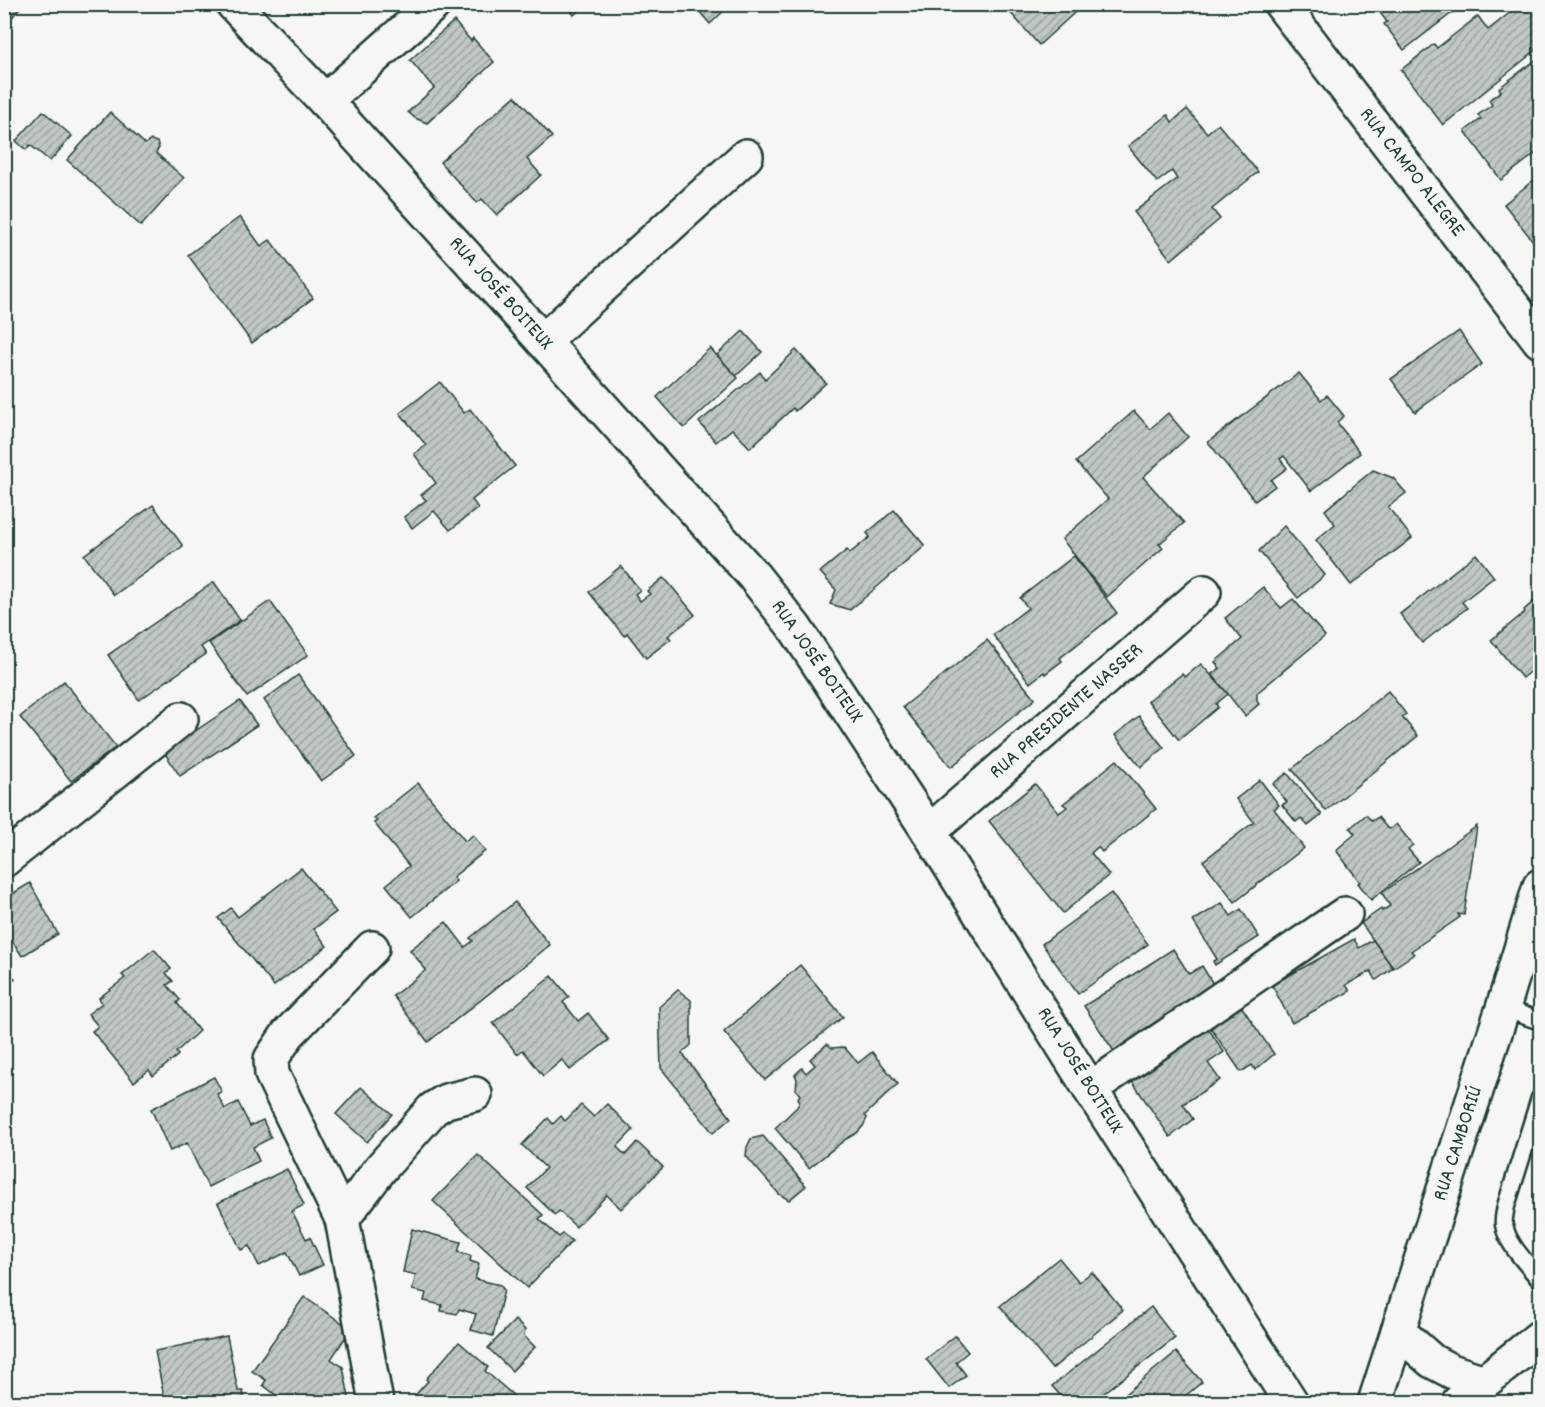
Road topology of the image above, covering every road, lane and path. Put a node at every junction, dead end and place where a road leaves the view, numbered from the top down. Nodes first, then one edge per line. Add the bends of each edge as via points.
1 (233, 4) edge
2 (434, 4) edge
3 (1281, 4) edge
4 (325, 101) junction
5 (747, 156) dead end
6 (543, 341) junction
7 (1540, 341) edge
8 (1204, 592) dead end
9 (181, 719) dead end
10 (929, 832) junction
11 (4, 860) edge
12 (1540, 886) edge
13 (1345, 914) dead end
14 (372, 948) dead end
15 (1503, 1008) junction
16 (1540, 1021) edge
17 (1090, 1089) junction
18 (475, 1094) dead end
19 (1540, 1098) edge
20 (342, 1219) junction
21 (1540, 1280) edge
22 (1398, 1331) junction
23 (1540, 1337) edge
24 (1484, 1382) junction
25 (376, 1402) edge
26 (1291, 1402) edge
27 (1375, 1402) edge
28 (1459, 1402) edge

1 - 4 street, RUA JOSÉ BOITEUX
2 - 4 street
3 - 7 street, RUA CAMPO ALEGRE
4 - 6 street, RUA JOSÉ BOITEUX
5 - 6 street
6 - 10 street, RUA JOSÉ BOITEUX via 753,575 795,628
8 - 10 street, RUA PRESIDENTE NASSER
9 - 11 street
10 - 17 street, RUA JOSÉ BOITEUX
12 - 15 street, RUA CAMBORIÚ
13 - 17 street
14 - 20 street via 288,1034 271,1059 272,1074
15 - 16 lane
15 - 22 street, RUA CAMBORIÚ
17 - 26 street, RUA JOSÉ BOITEUX
18 - 20 street via 446,1101 433,1109
19 - 21 lane via 1504,1223 1507,1235
20 - 25 street
22 - 24 street via 1432,1361
22 - 27 street, RUA CAMBORIÚ
23 - 24 street
24 - 28 street

